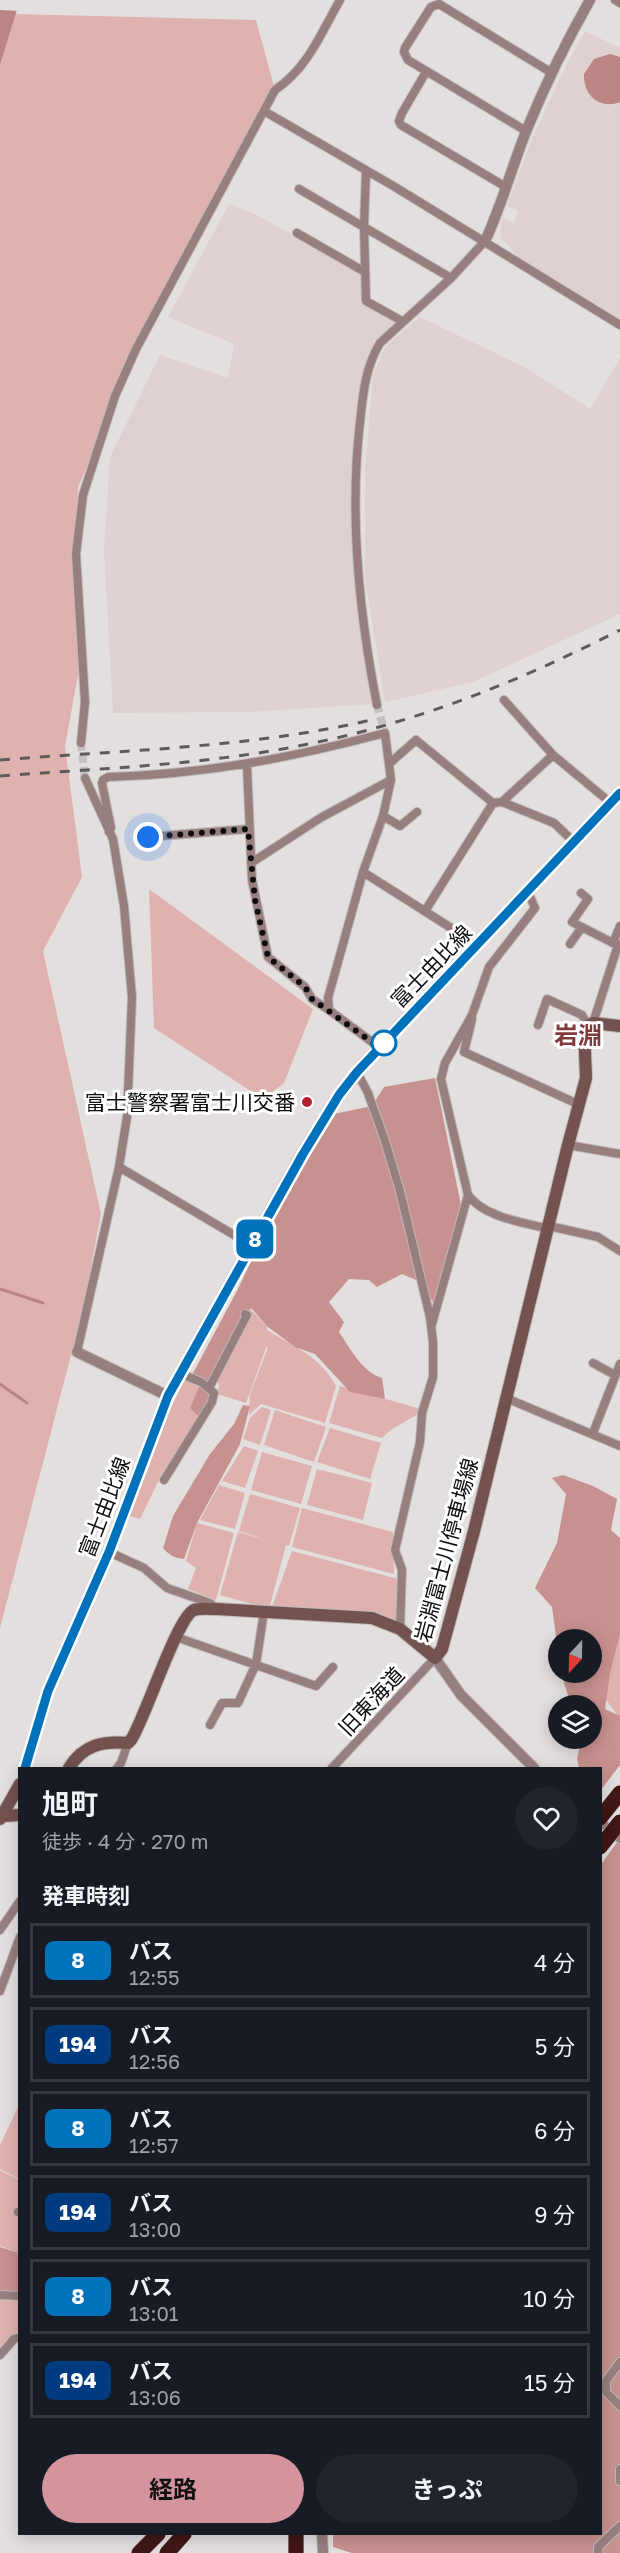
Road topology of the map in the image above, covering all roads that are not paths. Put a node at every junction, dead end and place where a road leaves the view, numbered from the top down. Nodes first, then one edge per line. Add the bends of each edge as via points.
1 (339, 0) edge
2 (590, 0) edge
3 (615, 0) edge
4 (620, 3) edge
5 (426, 72) junction
6 (552, 74) junction
7 (264, 111) junction
8 (526, 131) junction
9 (366, 171) junction
10 (506, 187) junction
11 (299, 189) dead end
12 (364, 227) junction
13 (297, 233) dead end
14 (485, 242) junction
15 (365, 272) junction
16 (451, 278) junction
17 (402, 321) junction
18 (620, 325) edge
19 (504, 700) dead end
20 (377, 705) tunnel mouth
21 (81, 743) tunnel mouth
22 (552, 755) junction
23 (390, 763) junction
24 (247, 765) junction
25 (85, 778) tunnel mouth
26 (391, 780) junction
27 (620, 793) edge
28 (502, 802) junction
29 (493, 803) junction
30 (612, 804) junction
31 (417, 812) dead end
32 (383, 816) junction
33 (248, 829) junction
34 (109, 832) junction
35 (148, 837) dead end
36 (575, 843) junction
37 (250, 863) junction
38 (363, 872) junction
39 (528, 892) junction
40 (581, 893) dead end
41 (425, 911) junction
42 (620, 926) edge
43 (582, 927) junction
44 (570, 944) dead end
45 (617, 944) edge
46 (478, 945) junction
47 (329, 1010) junction
48 (472, 1015) junction
49 (538, 1024) dead end
50 (590, 1024) junction
51 (620, 1026) edge
52 (380, 1048) junction
53 (357, 1072) junction
54 (580, 1105) junction
55 (568, 1145) junction
56 (620, 1154) edge
57 (119, 1167) junction
58 (468, 1195) junction
59 (549, 1228) junction
60 (251, 1245) junction
61 (620, 1251) edge
62 (245, 1314) dead end
63 (431, 1327) junction
64 (77, 1352) joint
65 (593, 1363) dead end
66 (620, 1364) edge
67 (179, 1373) junction
68 (615, 1375) junction
69 (209, 1388) junction
70 (168, 1396) junction
71 (506, 1398) junction
72 (593, 1433) junction
73 (620, 1446) edge
74 (164, 1480) dead end
75 (109, 1552) junction
76 (217, 1609) junction
77 (264, 1612) junction
78 (400, 1629) junction
79 (176, 1637) junction
80 (435, 1658) junction
81 (256, 1664) junction
82 (333, 1667) dead end
83 (210, 1725) dead end
84 (128, 1743) junction
85 (119, 1766) edge
86 (25, 1767) edge
87 (70, 1767) edge
88 (333, 1767) edge
89 (533, 1767) edge
90 (18, 1788) edge
91 (618, 1795) edge
92 (18, 1815) edge
93 (602, 1817) edge
94 (2, 1818) edge
95 (602, 1822) edge
96 (620, 1822) edge
97 (620, 1839) edge
98 (602, 1844) edge
99 (18, 1904) edge
100 (0, 1930) edge
101 (18, 1942) edge
102 (0, 1991) edge
103 (0, 2295) edge
104 (18, 2296) edge
105 (18, 2338) edge
106 (0, 2355) edge
107 (620, 2362) edge
108 (620, 2406) edge
109 (620, 2469) edge
110 (620, 2481) edge
111 (620, 2526) edge
112 (157, 2535) edge
113 (183, 2535) edge
114 (296, 2535) edge
115 (322, 2535) edge
116 (139, 2553) edge
117 (167, 2553) edge
118 (296, 2553) edge
119 (322, 2553) edge
120 (598, 2553) edge

1 - 7 street via 316,48 290,80 275,90
2 - 6 street
3 - 4 street
5 - 6 street via 408,60 404,52 436,4
5 - 8 street
5 - 10 street via 402,113 401,125
6 - 8 street
7 - 9 street
7 - 21 street via 136,349 83,495 76,554 85,702
8 - 10 street
9 - 12 street
9 - 14 street
10 - 14 street
11 - 12 street
12 - 15 street
12 - 16 street
13 - 15 street
14 - 16 street
14 - 18 street
15 - 17 street via 366,301
16 - 17 street
17 - 20 street via 372,357 365,377 358,442 355,522
19 - 22 street
22 - 28 street
22 - 30 street
23 - 24 street via 385,733 308,754
23 - 26 street
23 - 29 street via 416,740
24 - 33 street
24 - 34 street via 170,775 108,777 102,783
25 - 34 street
26 - 32 street
26 - 37 street via 321,817
27 - 30 main road, 富士由比線
28 - 29 street
28 - 36 street via 554,823
29 - 41 street
30 - 36 main road, 富士由比線
31 - 32 street via 400,826
32 - 38 street
33 - 35 street
33 - 37 street
34 - 57 street via 124,906 132,997 129,1097
36 - 39 main road, 富士由比線
37 - 47 street via 268,957
38 - 41 street
38 - 47 street via 330,984
39 - 46 main road, 富士由比線
39 - 48 street via 535,908 489,967
40 - 43 street via 588,899 572,922
41 - 46 street
42 - 45 street
43 - 44 street
43 - 45 street
45 - 50 street
46 - 52 main road, 富士由比線
47 - 52 street
48 - 54 street via 464,1052
48 - 58 street via 445,1063 441,1079
49 - 50 street via 547,999 582,1015
50 - 51 main road
50 - 54 main road, 岩淵富士川停車場線 via 583,1035 585,1078
52 - 53 main road, 富士由比線
53 - 60 main road, 富士由比線 via 339,1095
53 - 63 street via 388,1151
54 - 55 main road, 岩淵富士川停車場線
55 - 56 street
55 - 59 main road, 岩淵富士川停車場線
57 - 60 street
57 - 64 street
58 - 59 street via 493,1213
58 - 63 street
59 - 61 street via 598,1237
59 - 71 main road, 岩淵富士川停車場線
60 - 67 main road, 富士由比線
62 - 69 street
63 - 78 street via 433,1377 422,1413 420,1442 395,1550 402,1570
64 - 70 street
65 - 68 street
66 - 68 street
67 - 69 street
67 - 70 main road, 富士由比線
68 - 72 street
69 - 74 street via 214,1393 212,1402
70 - 75 main road, 富士由比線
71 - 72 street
71 - 80 main road, 岩淵富士川停車場線 via 449,1626
72 - 73 street
75 - 76 street via 144,1568 167,1588
75 - 86 main road, 富士由比線 via 48,1691
76 - 77 main road, 岩淵富士川停車場線
76 - 79 main road, 岩淵富士川停車場線 via 194,1610
77 - 78 main road, 岩淵富士川停車場線 via 372,1618
77 - 81 street
78 - 80 main road, 岩淵富士川停車場線
79 - 81 street
79 - 84 main road, 岩淵富士川停車場線 via 135,1735
80 - 88 street, 旧東海道
80 - 89 street via 461,1695
81 - 82 street via 316,1686
81 - 83 street via 238,1703 222,1703
84 - 85 street
84 - 87 main road via 103,1743 76,1756
90 - 94 main road
91 - 93 highway
92 - 94 main road
95 - 97 street
96 - 98 highway, bridge
99 - 100 street
101 - 102 street
103 - 104 street
105 - 106 street
107 - 108 street via 606,2381 606,2392
109 - 110 street
111 - 120 street via 598,2547
112 - 116 highway
113 - 117 highway
114 - 118 highway
115 - 119 street

